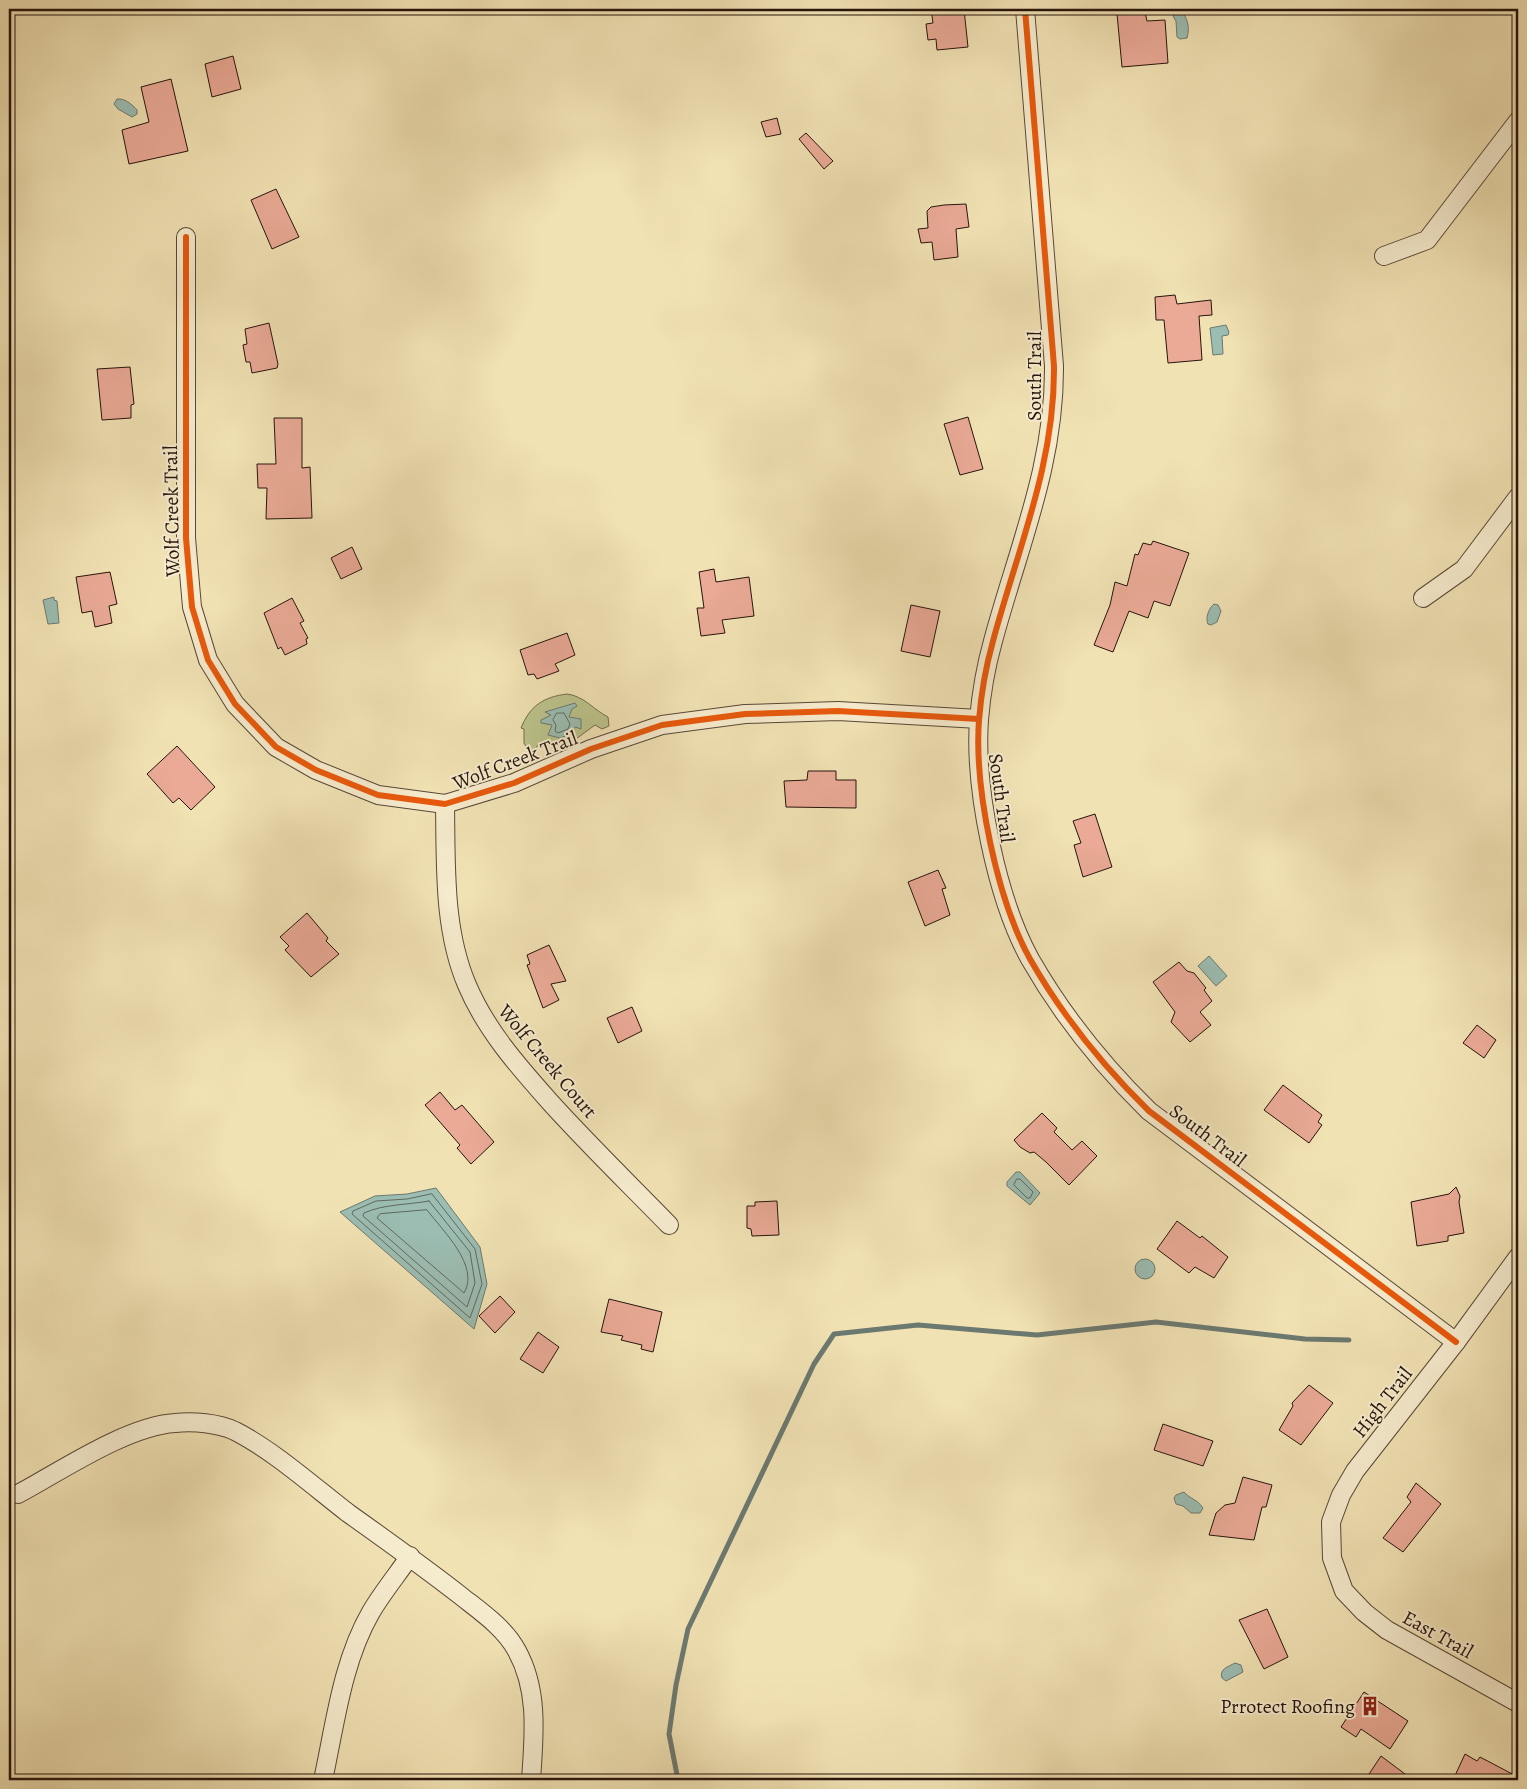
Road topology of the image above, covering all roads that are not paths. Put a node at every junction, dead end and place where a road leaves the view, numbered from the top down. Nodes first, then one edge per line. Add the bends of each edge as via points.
1 (1025, 9) edge
2 (1518, 121) edge
3 (186, 237) dead end
4 (1384, 256) dead end
5 (1518, 497) edge
6 (1423, 598) dead end
7 (979, 719) junction
8 (445, 804) junction
9 (670, 1225) dead end
10 (1518, 1257) edge
11 (1456, 1342) junction
12 (18, 1494) dead end
13 (410, 1556) junction
14 (1344, 1591) joint
15 (1518, 1703) edge
16 (322, 1780) edge
17 (531, 1780) edge

1 - 7 street, South Trail via 1054,366 1054,404 1041,480 992,644
2 - 4 street via 1427,240
3 - 8 street, Wolf Creek Trail via 186,560 192,607 208,660 235,704 276,747 316,770 378,795
5 - 6 street via 1464,569
7 - 8 street, Wolf Creek Trail via 838,711 746,714 662,725 591,748 514,783
7 - 11 street, South Trail via 986,816 993,854 1008,908 1029,958 1056,1002 1118,1081 1149,1111
8 - 9 street, Wolf Creek Court via 448,902 455,944 466,983 482,1016 531,1081
10 - 11 street, High Trail
11 - 14 street, High Trail via 1355,1470 1341,1494 1331,1522 1332,1558
12 - 13 street via 148,1427 175,1422 204,1424 233,1431 262,1448
13 - 16 street via 370,1612 356,1643
13 - 17 street via 493,1621 517,1650 530,1684 534,1712
14 - 15 street, East Trail via 1387,1630

